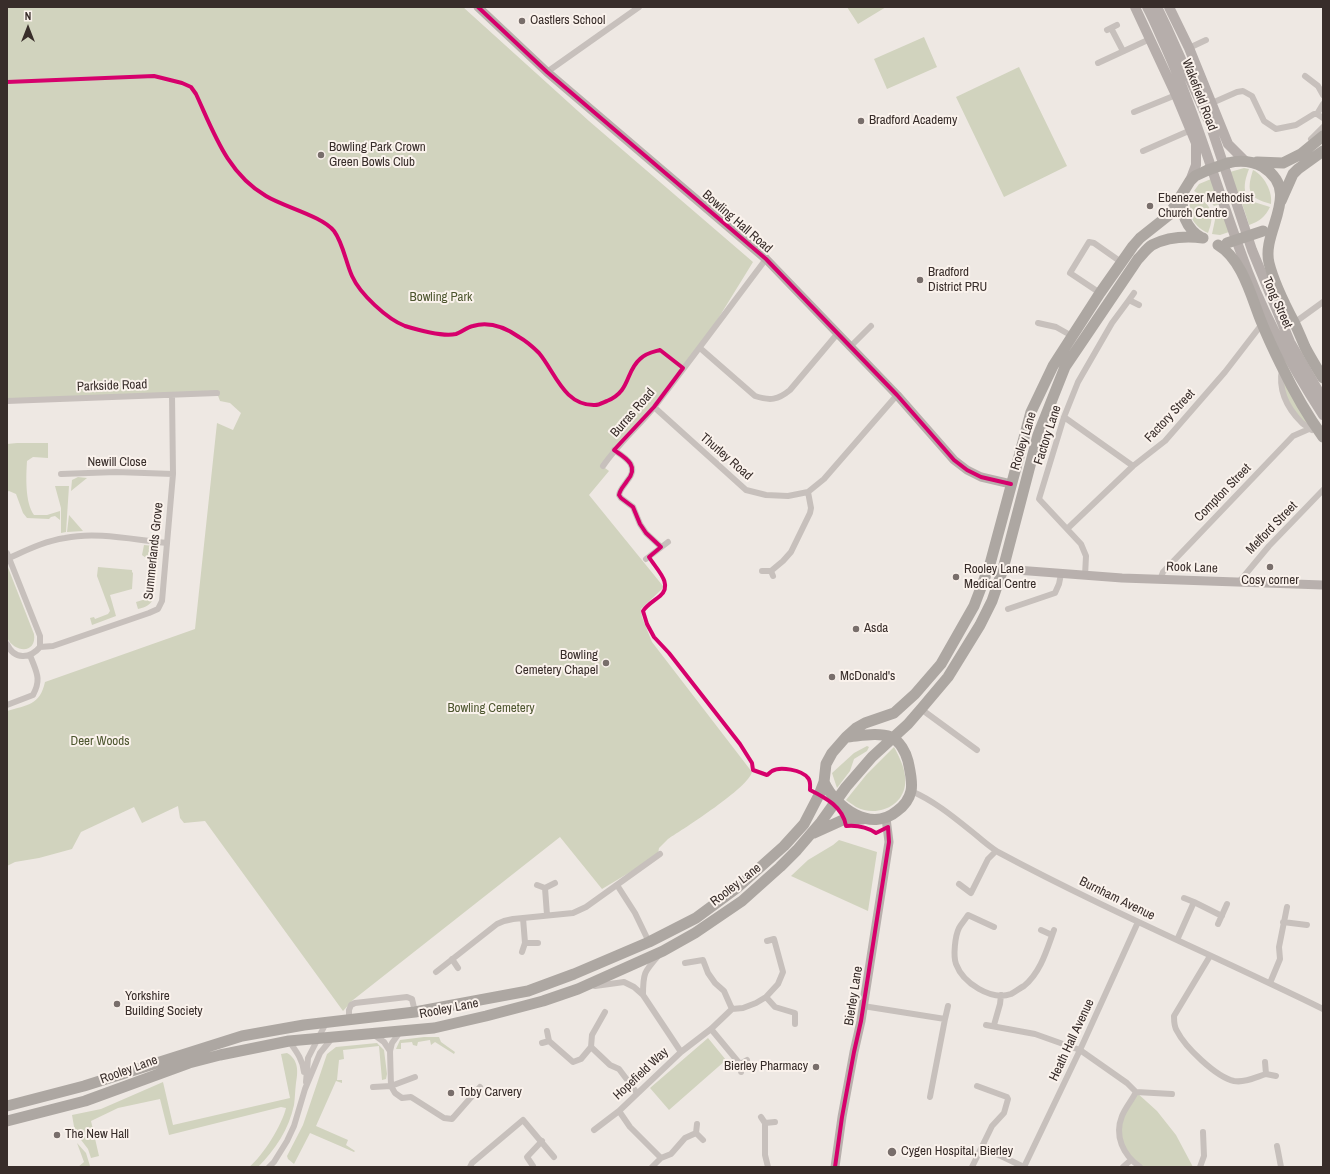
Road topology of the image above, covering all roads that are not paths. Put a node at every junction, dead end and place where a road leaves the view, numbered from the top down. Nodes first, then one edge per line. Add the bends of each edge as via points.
1 (478, 7) edge
2 (639, 7) edge
3 (1135, 7) edge
4 (1147, 7) edge
5 (1156, 7) edge
6 (1169, 7) edge
7 (1117, 25) dead end
8 (1150, 39) junction
9 (1206, 40) dead end
10 (1189, 48) junction
11 (1122, 51) junction
12 (1098, 63) dead end
13 (547, 72) junction
14 (1305, 76) dead end
15 (1176, 95) junction
16 (1323, 95) edge
17 (1212, 103) junction
18 (1323, 104) edge
19 (1134, 112) dead end
20 (1320, 116) edge
21 (1323, 127) edge
22 (1191, 130) junction
23 (1323, 136) edge
24 (1323, 150) edge
25 (1143, 151) dead end
26 (1301, 154) junction
27 (1247, 161) junction
28 (1190, 181) junction
29 (1183, 192) junction
30 (1234, 192) joint
31 (1221, 195) joint
32 (1280, 202) junction
33 (1276, 220) junction
34 (1203, 238) junction
35 (1222, 244) junction
36 (766, 259) junction
37 (1121, 262) junction
38 (1100, 293) junction
39 (1134, 293) dead end
40 (1129, 300) junction
41 (1323, 303) edge
42 (1138, 305) dead end
43 (1038, 323) dead end
44 (1294, 323) junction
45 (1262, 324) junction
46 (870, 326) dead end
47 (838, 333) junction
48 (1072, 336) junction
49 (851, 346) junction
50 (700, 348) junction
51 (1282, 367) junction
52 (1323, 378) edge
53 (217, 393) dead end
54 (172, 395) junction
55 (897, 395) junction
56 (1323, 399) edge
57 (7, 401) edge
58 (654, 407) junction
59 (1323, 415) edge
60 (1064, 417) junction
61 (1309, 429) junction
62 (1322, 435) edge
63 (614, 450) junction
64 (603, 466) dead end
65 (1133, 466) junction
66 (61, 474) dead end
67 (173, 474) junction
68 (1011, 484) junction
69 (1323, 490) edge
70 (808, 492) junction
71 (1067, 529) junction
72 (668, 542) dead end
73 (166, 543) junction
74 (661, 547) junction
75 (8, 556) edge
76 (646, 560) dead end
77 (1003, 569) junction
78 (762, 571) dead end
79 (1061, 574) junction
80 (1085, 576) junction
81 (1160, 580) junction
82 (1239, 582) junction
83 (1323, 585) edge
84 (1008, 609) dead end
85 (7, 644) edge
86 (40, 647) junction
87 (30, 655) junction
88 (7, 705) edge
89 (921, 709) junction
90 (873, 735) junction
91 (846, 737) junction
92 (893, 738) junction
93 (976, 750) dead end
94 (872, 757) junction
95 (824, 782) junction
96 (911, 791) junction
97 (836, 800) junction
98 (886, 818) junction
99 (865, 819) junction
100 (810, 835) junction
101 (996, 850) junction
102 (660, 854) dead end
103 (554, 883) dead end
104 (959, 884) dead end
105 (536, 885) dead end
106 (617, 885) junction
107 (545, 888) junction
108 (1184, 898) dead end
109 (1194, 902) junction
110 (1227, 904) dead end
111 (1287, 908) dead end
112 (547, 915) junction
113 (1222, 916) junction
114 (523, 918) junction
115 (1138, 922) junction
116 (1283, 922) junction
117 (1218, 924) dead end
118 (1307, 925) dead end
119 (994, 927) dead end
120 (1041, 930) dead end
121 (780, 937) dead end
122 (1177, 940) junction
123 (649, 942) junction
124 (525, 943) junction
125 (538, 943) dead end
126 (663, 951) junction
127 (522, 952) dead end
128 (1210, 956) junction
129 (452, 959) junction
130 (685, 963) dead end
131 (458, 968) dead end
132 (436, 972) dead end
133 (1270, 983) junction
134 (578, 989) junction
135 (643, 995) junction
136 (1001, 995) junction
137 (766, 997) junction
138 (863, 1006) junction
139 (948, 1006) dead end
140 (732, 1009) junction
141 (1323, 1009) edge
142 (414, 1012) junction
143 (605, 1012) dead end
144 (945, 1019) junction
145 (349, 1020) junction
146 (326, 1023) junction
147 (795, 1024) dead end
148 (986, 1025) dead end
149 (994, 1025) junction
150 (711, 1029) junction
151 (401, 1031) junction
152 (547, 1031) dead end
153 (372, 1034) junction
154 (333, 1037) junction
155 (317, 1038) junction
156 (289, 1041) junction
157 (591, 1047) junction
158 (1080, 1050) junction
159 (390, 1051) junction
160 (681, 1052) junction
161 (747, 1060) dead end
162 (1265, 1062) dead end
163 (740, 1064) junction
164 (741, 1072) dead end
165 (1266, 1074) junction
166 (1276, 1076) dead end
167 (415, 1077) dead end
168 (391, 1086) junction
169 (977, 1086) dead end
170 (373, 1087) dead end
171 (480, 1087) dead end
172 (305, 1089) junction
173 (1136, 1092) junction
174 (637, 1093) junction
175 (1172, 1094) dead end
176 (930, 1098) dead end
177 (7, 1106) edge
178 (619, 1111) junction
179 (7, 1121) edge
180 (775, 1122) dead end
181 (697, 1124) dead end
182 (594, 1130) dead end
183 (1203, 1132) dead end
184 (696, 1133) junction
185 (704, 1140) dead end
186 (542, 1141) junction
187 (1277, 1146) dead end
188 (982, 1147) junction
189 (554, 1157) dead end
190 (662, 1158) junction
191 (1131, 1160) junction
192 (274, 1162) junction
193 (533, 1166) dead end
194 (269, 1167) edge
195 (280, 1167) edge
196 (470, 1167) edge
197 (652, 1167) edge
198 (768, 1167) edge
199 (835, 1167) edge
200 (972, 1167) edge
201 (1024, 1167) edge
202 (1123, 1167) edge
203 (1140, 1167) edge
204 (1200, 1167) edge
205 (1281, 1167) edge

1 - 13 street, Bowling Hall Road
2 - 13 street
3 - 8 main road
4 - 31 main road, Wakefield Road via 1199,128
5 - 30 main road, Wakefield Road via 1210,124
6 - 10 main road
7 - 11 street via 1109,29
8 - 11 street
8 - 15 main road
9 - 10 street
10 - 17 main road
11 - 12 street
13 - 36 street, Bowling Hall Road
14 - 16 street via 1318,86
15 - 19 street
15 - 22 main road
17 - 20 street via 1243,91 1252,96 1261,118 1276,129 1296,125 1311,115
17 - 27 main road via 1228,144
18 - 20 street
21 - 26 street via 1301,147
22 - 25 street
22 - 28 main road via 1197,153
23 - 26 highway
24 - 32 highway via 1293,174
26 - 27 highway via 1283,163
27 - 28 highway, bridge via 1235,161 1208,170
27 - 32 highway via 1261,166 1272,174 1279,187
28 - 29 highway
29 - 34 highway via 1182,207 1185,220 1194,234
29 - 37 highway, Rooley Lane via 1169,215 1140,238
30 - 56 main road, Tong Street via 1252,250 1290,342
31 - 59 main road, Tong Street via 1263,310 1302,383
32 - 33 highway
33 - 35 highway, bridge via 1262,230
33 - 44 highway via 1268,261
34 - 35 highway
34 - 77 highway, Rooley Lane via 1173,238 1151,246 1134,264 1065,367 1038,435
35 - 45 highway via 1238,267
36 - 47 street, Bowling Hall Road
36 - 50 street, Burras Road
37 - 38 highway, Rooley Lane
37 - 38 street via 1089,242 1070,273
38 - 48 highway, Rooley Lane
39 - 40 street, Factory Lane
40 - 42 street
40 - 60 street, Factory Lane via 1112,323 1078,382
41 - 44 street
43 - 48 street via 1056,327
44 - 52 highway
45 - 51 highway
45 - 65 street, Factory Street via 1225,372 1165,441
46 - 49 street
47 - 49 street, Bowling Hall Road
47 - 50 street via 790,390 773,399 755,396
48 - 68 highway, Rooley Lane via 1053,366 1031,412
49 - 55 street, Bowling Hall Road
50 - 58 street, Burras Road
51 - 61 street via 1280,378 1284,398 1294,415
51 - 62 highway
53 - 54 street, Parkside Road
54 - 57 street, Parkside Road
54 - 67 street, Summerlands Grove
55 - 68 street, Bowling Hall Road via 954,460 981,477
55 - 70 street, Thurley Road via 824,480
58 - 63 street, Burras Road
58 - 70 street, Thurley Road via 746,490 777,496
60 - 65 street
60 - 71 street, Factory Lane via 1039,499
61 - 62 street
61 - 81 street, Compton Street via 1293,436 1163,572
63 - 64 street, Burras Road
63 - 74 street, Burras Road via 627,458 632,468 630,478 619,495 633,507 646,533
65 - 71 street, Factory Street
66 - 67 street, Newill Close
67 - 73 street, Summerlands Grove
68 - 91 highway, Rooley Lane via 982,588 941,664 915,694 894,713 865,723
69 - 82 street, Melford Street via 1269,546
70 - 78 street via 810,514 791,552 772,574
71 - 80 street, Factory Lane via 1081,544 1086,556
72 - 74 street
73 - 75 street via 88,535 64,538
73 - 86 street, Summerlands Grove via 162,601 158,609 53,646
74 - 76 street
75 - 86 street via 40,636
77 - 79 street, Rook Lane
77 - 89 highway, Rooley Lane via 980,625 948,677
79 - 80 street, Rook Lane
79 - 84 street via 1055,593
80 - 81 street, Rook Lane
81 - 82 street, Rook Lane
82 - 83 street, Rook Lane
85 - 87 street via 10,650 19,655
86 - 87 street
87 - 88 street via 37,673 38,685 33,695
89 - 92 highway, Rooley Lane
89 - 93 street
90 - 91 highway
90 - 92 highway
90 - 94 highway via 876,745
91 - 95 highway, Rooley Lane via 826,764
92 - 94 highway, Rooley Lane
92 - 96 highway via 904,750 907,758
94 - 97 highway, Rooley Lane
95 - 97 highway
95 - 123 highway, Rooley Lane via 804,824 784,846 696,918
96 - 98 highway via 903,806
96 - 101 street, Burnham Avenue via 949,814
97 - 99 highway
97 - 100 highway, Rooley Lane
98 - 99 highway
98 - 138 street, Bierley Lane via 889,842
99 - 100 highway via 845,819
100 - 126 highway, Rooley Lane via 780,867 742,901
101 - 104 street via 988,859 971,893
101 - 115 street, Burnham Avenue
102 - 106 street
103 - 107 street
105 - 107 street
106 - 112 street via 573,913
106 - 123 street
107 - 112 street
108 - 109 street
109 - 113 street
109 - 122 street
110 - 113 street
111 - 116 street
112 - 114 street
113 - 117 street
114 - 124 street
114 - 129 street via 497,924
115 - 122 street, Burnham Avenue
115 - 158 street, Heath Hall Avenue
116 - 118 street
116 - 133 street via 1280,959
119 - 136 street via 968,913 959,929 955,964 965,979 981,991
120 - 136 street via 1053,932 1040,967 1025,985 1011,994
121 - 137 street via 770,940 783,972 778,984
122 - 128 street, Burnham Avenue
123 - 142 highway, Rooley Lane via 528,991
124 - 125 street
124 - 127 street
126 - 134 highway, Rooley Lane
126 - 135 street via 648,967 643,978
128 - 133 street, Burnham Avenue
128 - 165 street via 1174,1016 1176,1030 1191,1050 1220,1076 1234,1081 1245,1081
129 - 131 street
129 - 132 street
130 - 140 street via 702,960 715,983 724,991
133 - 141 street, Burnham Avenue
134 - 135 street, Hopefield Way via 624,982
134 - 151 highway, Rooley Lane via 486,1016 434,1028
135 - 160 street, Hopefield Way
136 - 149 street
137 - 140 street via 743,1008
137 - 147 street via 775,1006 795,1013
138 - 144 street
138 - 199 street, Bierley Lane
139 - 144 street
140 - 150 street
142 - 145 highway, Rooley Lane
142 - 145 street via 412,999 392,998 350,1005
143 - 157 street via 592,1035
144 - 176 street
145 - 146 highway, Rooley Lane
146 - 155 street
146 - 177 highway, Rooley Lane via 242,1036 84,1086
148 - 149 street
149 - 158 street via 1035,1034
150 - 160 street
150 - 163 street
151 - 153 highway, Rooley Lane
151 - 159 street via 392,1043
152 - 157 street via 545,1042 573,1062 581,1059
153 - 154 highway, Rooley Lane
153 - 159 street via 384,1042
154 - 155 highway, Rooley Lane
154 - 172 street via 320,1052
155 - 156 highway, Rooley Lane
155 - 172 street via 308,1058
156 - 172 street via 304,1066
156 - 179 highway, Rooley Lane via 189,1064 85,1101
157 - 174 street via 610,1065 619,1069
158 - 173 street via 1128,1083
158 - 201 street, Heath Hall Avenue
159 - 168 street
160 - 174 street, Hopefield Way
161 - 163 street
162 - 165 street
163 - 164 street
165 - 166 street
167 - 168 street
168 - 170 street
168 - 171 street via 402,1098 411,1097 444,1118 452,1119
169 - 188 street via 1008,1099 1004,1113 992,1126
172 - 192 street via 294,1126
173 - 175 street
173 - 191 street via 1122,1116 1119,1133 1124,1150
174 - 178 street, Hopefield Way
178 - 182 street, Hopefield Way
178 - 190 street, Hopefield Way via 630,1127
180 - 198 street via 763,1120
181 - 184 street
183 - 204 street via 1204,1156
184 - 185 street
184 - 190 street via 685,1138 671,1154
186 - 189 street
186 - 193 street via 527,1157
186 - 196 street via 523,1120
187 - 205 street
188 - 200 street
188 - 201 street
190 - 197 street
191 - 202 street
191 - 203 street
192 - 194 street
192 - 195 street

